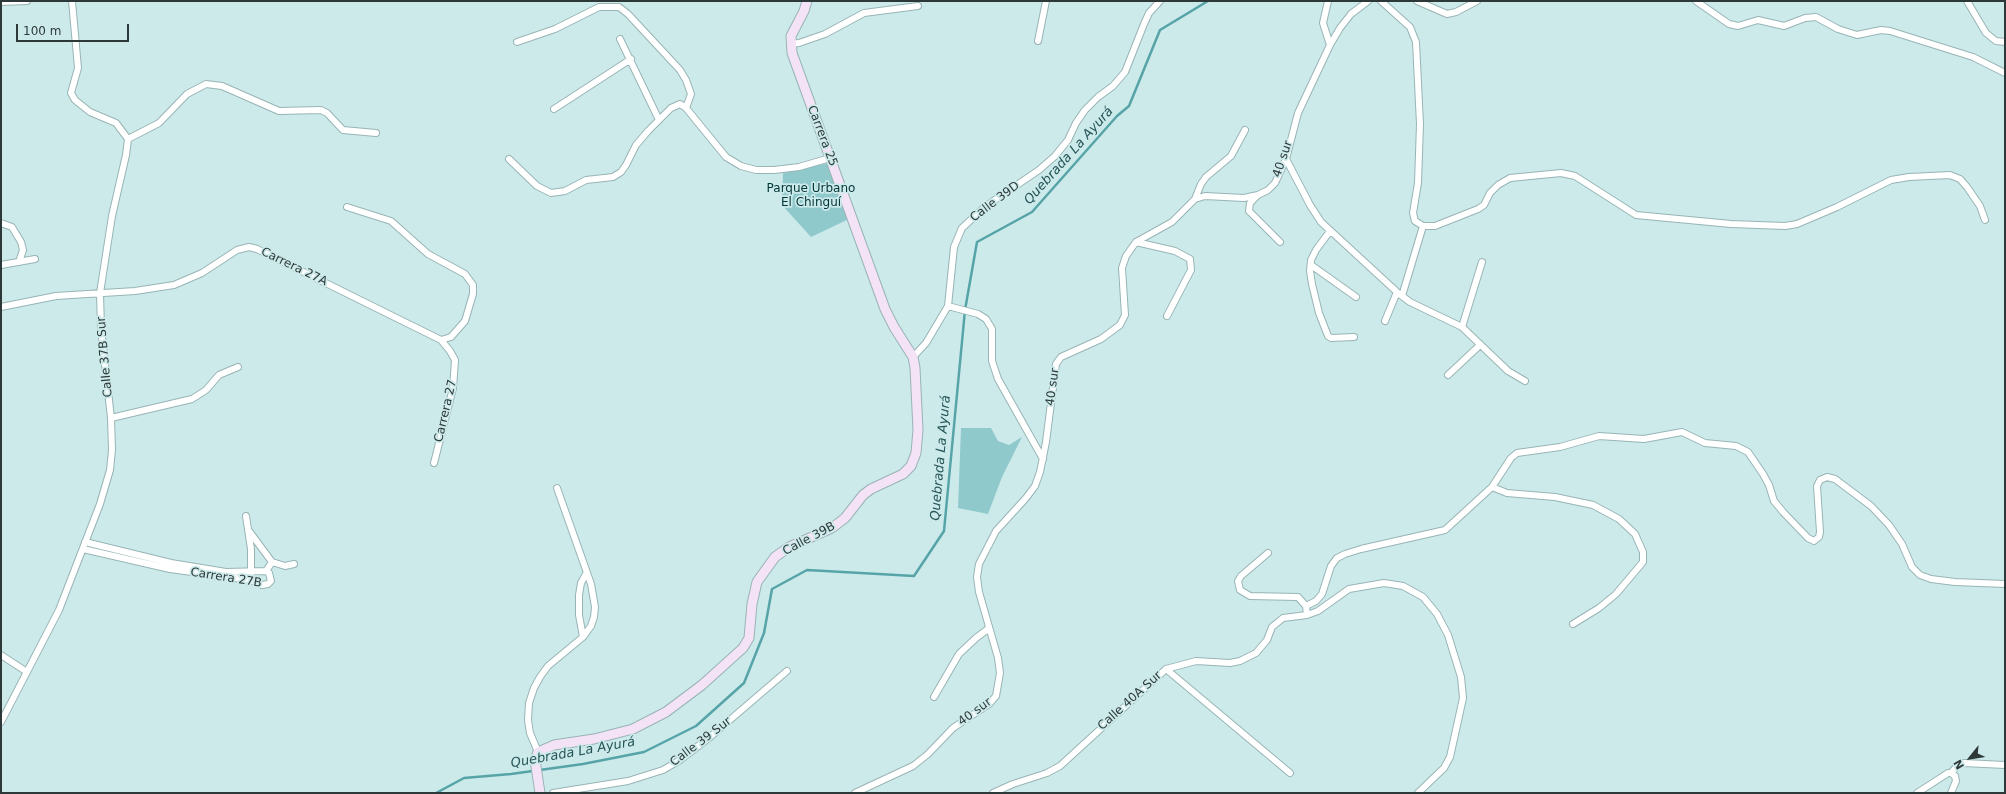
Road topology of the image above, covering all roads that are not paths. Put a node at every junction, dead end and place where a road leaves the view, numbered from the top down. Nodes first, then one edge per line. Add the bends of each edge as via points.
1 (27, 1) edge
2 (72, 1) edge
3 (807, 1) edge
4 (1046, 1) edge
5 (1160, 1) edge
6 (1328, 1) edge
7 (1368, 1) edge
8 (1382, 1) edge
9 (1417, 1) edge
10 (1477, 1) edge
11 (1696, 1) edge
12 (1967, 1) edge
13 (1, 2) edge
14 (918, 6) dead end
15 (620, 39) dead end
16 (1038, 40) dead end
17 (517, 42) dead end
18 (2005, 42) edge
19 (790, 44) junction
20 (1330, 46) junction
21 (631, 59) junction
22 (2005, 73) edge
23 (686, 108) junction
24 (554, 109) dead end
25 (659, 120) junction
26 (1245, 130) dead end
27 (376, 133) dead end
28 (128, 139) junction
29 (830, 158) junction
30 (509, 159) dead end
31 (1286, 159) junction
32 (1258, 195) junction
33 (1195, 199) junction
34 (347, 207) dead end
35 (1985, 220) dead end
36 (1, 223) edge
37 (1423, 226) junction
38 (1330, 231) junction
39 (1136, 242) junction
40 (1280, 242) dead end
41 (35, 259) dead end
42 (19, 262) junction
43 (1482, 262) dead end
44 (1, 265) edge
45 (1311, 265) junction
46 (100, 293) junction
47 (1400, 294) junction
48 (1356, 297) dead end
49 (948, 306) junction
50 (1, 308) edge
51 (1167, 316) dead end
52 (1385, 321) dead end
53 (1462, 327) junction
54 (1354, 337) dead end
55 (441, 340) junction
56 (1480, 345) junction
57 (913, 357) junction
58 (238, 367) dead end
59 (1448, 375) dead end
60 (1526, 381) dead end
61 (111, 418) junction
62 (1043, 459) junction
63 (434, 463) dead end
64 (1492, 487) junction
65 (557, 488) dead end
66 (246, 516) dead end
67 (248, 530) junction
68 (84, 545) junction
69 (1268, 553) dead end
70 (272, 562) junction
71 (294, 564) dead end
72 (170, 566) junction
73 (252, 571) junction
74 (266, 571) junction
75 (586, 574) junction
76 (250, 580) junction
77 (2005, 584) edge
78 (1306, 606) junction
79 (1308, 615) junction
80 (1573, 624) dead end
81 (988, 629) junction
82 (583, 637) junction
83 (1, 655) edge
84 (1166, 669) junction
85 (787, 671) dead end
86 (27, 672) junction
87 (934, 696) dead end
88 (1, 722) edge
89 (536, 756) junction
90 (2005, 765) edge
91 (1290, 773) dead end
92 (1951, 773) junction
93 (540, 793) edge
94 (553, 793) edge
95 (855, 793) edge
96 (993, 793) edge
97 (1418, 793) edge
98 (1917, 793) edge
99 (1951, 793) edge

1 - 13 street
2 - 28 street via 78,68 71,93 75,100 90,112 116,123
3 - 19 street via 791,36
4 - 16 street
5 - 49 street, Calle 39D via 1149,13 1125,72 1085,110 1068,140 1055,156 986,206 962,228 954,247
6 - 20 street via 1323,23
7 - 20 street, 40 sur via 1351,14
8 - 37 street via 1410,27 1416,42 1420,124 1418,183 1413,213 1415,221
9 - 10 street via 1447,14
11 - 22 street via 1729,24 1738,26 1758,20 1784,26 1804,18 1816,17 1838,29 1857,35 1881,30 1890,31 1973,57
12 - 18 street via 1986,33 1996,41
14 - 19 street via 864,13 825,34
15 - 21 street
17 - 23 street via 555,29 599,7 619,7 680,70 691,94
19 - 29 street, Carrera 25
20 - 31 street, 40 sur via 1298,112
21 - 24 street
21 - 25 street
23 - 25 street via 680,104 675,106
23 - 29 street via 726,157 741,166 756,170 774,170 799,167
25 - 30 street via 636,145 621,172 613,177 586,180 558,193 544,191
26 - 33 street via 1231,156 1204,180
27 - 28 street via 343,130 327,113 320,110 279,111 222,86 206,84 186,94 159,123
28 - 46 street, Calle 37B Sur
29 - 57 street, Carrera 25 via 885,309
31 - 32 street, 40 sur via 1274,183
31 - 38 street via 1310,205
32 - 33 street, 40 sur via 1244,198 1205,196
32 - 40 street via 1250,203 1249,211
33 - 39 street, 40 sur via 1172,222
34 - 55 street via 391,221 428,254 465,274 473,285 466,321 451,337
35 - 37 street via 1980,206 1967,187 1960,179 1950,175 1909,176 1890,180 1837,207 1797,224 1785,226 1636,216 1575,176 1561,173 1510,178 1498,185 1484,205 1478,209 1440,224
36 - 42 street via 12,227 21,242 23,250
37 - 47 street
38 - 45 street via 1316,250
38 - 47 street
39 - 51 street via 1174,251 1190,259 1191,270
39 - 62 street, 40 sur via 1126,256 1122,268 1125,315 1120,325 1101,339 1062,357 1056,364
41 - 42 street
42 - 44 street
43 - 53 street
45 - 48 street
45 - 54 street via 1312,284 1326,332 1331,338
46 - 50 street, Carrera 27A via 56,296
46 - 55 street, Carrera 27A via 135,292 174,285 202,273 231,253 249,247 299,268
46 - 61 street, Calle 37B Sur via 101,329
47 - 52 street
47 - 53 street via 1410,302
49 - 57 street via 926,343
49 - 62 street via 978,314 986,319 992,329 992,362 998,379
53 - 56 street
55 - 63 street, Carrera 27 via 455,360 455,374
56 - 59 street
56 - 60 street via 1508,371
57 - 89 street, Calle 39B via 918,430 916,453 910,466 903,474 863,495 845,518 832,528 789,547 775,557 757,582 749,638 743,648 702,685 650,721 613,735 554,745
58 - 61 street via 219,375 206,390 192,399
61 - 68 street, Calle 37B Sur via 110,470
62 - 81 street, 40 sur via 1035,486 996,531 979,564 979,592
64 - 77 street via 1510,458 1517,453 1560,447 1599,436 1644,439 1682,432 1705,443 1736,446 1748,452 1769,485 1774,501 1808,538 1814,541 1820,532 1817,486 1820,480 1827,477 1835,479 1890,525 1912,567 1920,575 1955,582
64 - 78 street via 1445,530 1361,549 1337,558 1331,566 1322,594
64 - 80 street via 1507,493 1555,496 1592,505 1619,519 1635,534 1643,552 1643,562 1616,594
65 - 75 street
66 - 67 street
67 - 70 street
67 - 73 street
68 - 72 street, Carrera 27B
68 - 86 street, Calle 37B Sur via 59,610
69 - 78 street via 1241,576 1238,581 1240,590 1250,596 1298,597
70 - 71 street via 285,566
70 - 74 street
72 - 73 street, Carrera 27B via 226,572
72 - 76 street, Carrera 27B
73 - 74 street, Carrera 27B
73 - 76 street
74 - 76 street, Carrera 27B via 271,577 268,584 262,585
75 - 82 street via 579,595
75 - 82 street via 591,584 595,607 591,626
78 - 79 street
79 - 84 street, Calle 40A Sur via 1291,616 1276,622 1262,647 1240,661 1196,661
79 - 97 street via 1349,589 1384,583 1404,586 1423,597 1437,614 1455,654 1463,698 1448,762
81 - 87 street via 959,654
81 - 95 street, 40 sur via 998,658 1000,673 996,696 989,704 953,728 913,766
82 - 89 street via 548,666 534,688 529,703 528,720
83 - 86 street
84 - 91 street
84 - 96 street, Calle 40A Sur via 1060,766 1047,774
85 - 94 street, Calle 39 Sur via 710,737 663,770 628,781
86 - 88 street, Calle 37B Sur
89 - 93 street
90 - 92 street via 1964,763 1958,765
92 - 98 street via 1943,774
92 - 99 street via 1956,781

